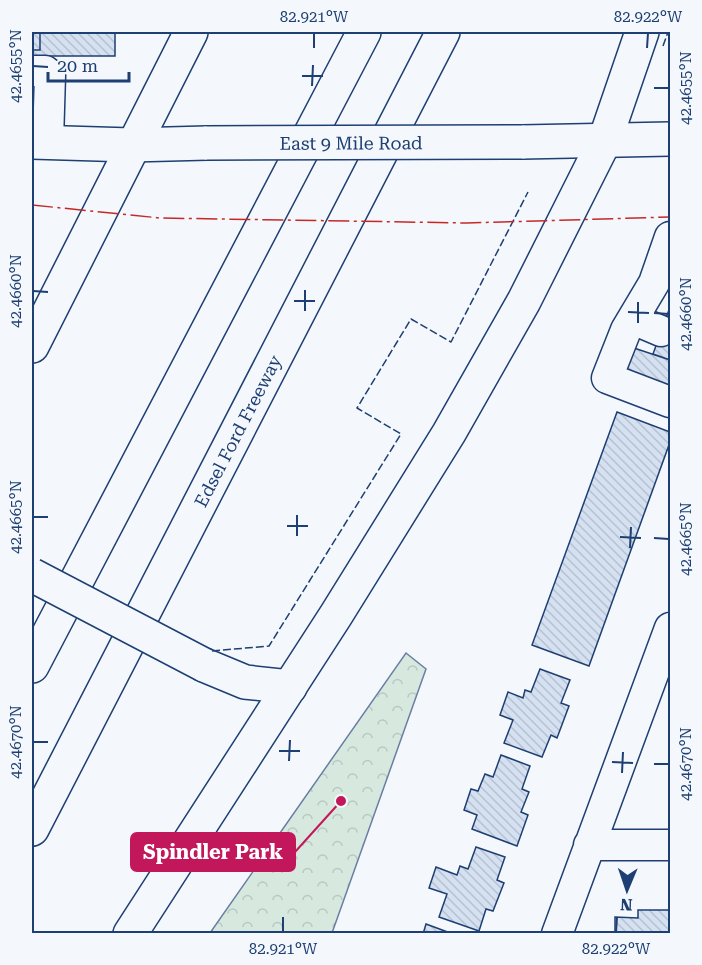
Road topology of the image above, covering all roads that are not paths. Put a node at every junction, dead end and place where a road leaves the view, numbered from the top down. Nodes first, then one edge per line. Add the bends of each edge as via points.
1 (190, 32) edge
2 (364, 32) edge
3 (443, 32) edge
4 (642, 32) edge
5 (32, 70) edge
6 (605, 140) junction
7 (670, 140) edge
8 (40, 142) edge
9 (131, 145) junction
10 (669, 247) edge
11 (662, 286) edge
12 (32, 346) edge
13 (670, 402) edge
14 (32, 575) edge
15 (670, 628) edge
16 (32, 666) edge
17 (290, 687) junction
18 (32, 829) edge
19 (590, 845) junction
20 (670, 845) edge
21 (130, 933) edge
22 (556, 933) edge

1 - 9 main road
2 - 16 main road
3 - 18 main road, Edsel Ford Freeway
4 - 6 main road
5 - 8 street via 50,75
6 - 7 main road, East 9 Mile Road
6 - 9 main road, East 9 Mile Road, bridge
6 - 17 main road via 524,301 478,382
8 - 9 main road, East 9 Mile Road
9 - 12 main road
10 - 11 street
11 - 13 street via 648,326 626,330 607,378
14 - 17 main road, bridge via 204,666 244,682
15 - 19 street
17 - 21 main road
19 - 20 street
19 - 22 street

